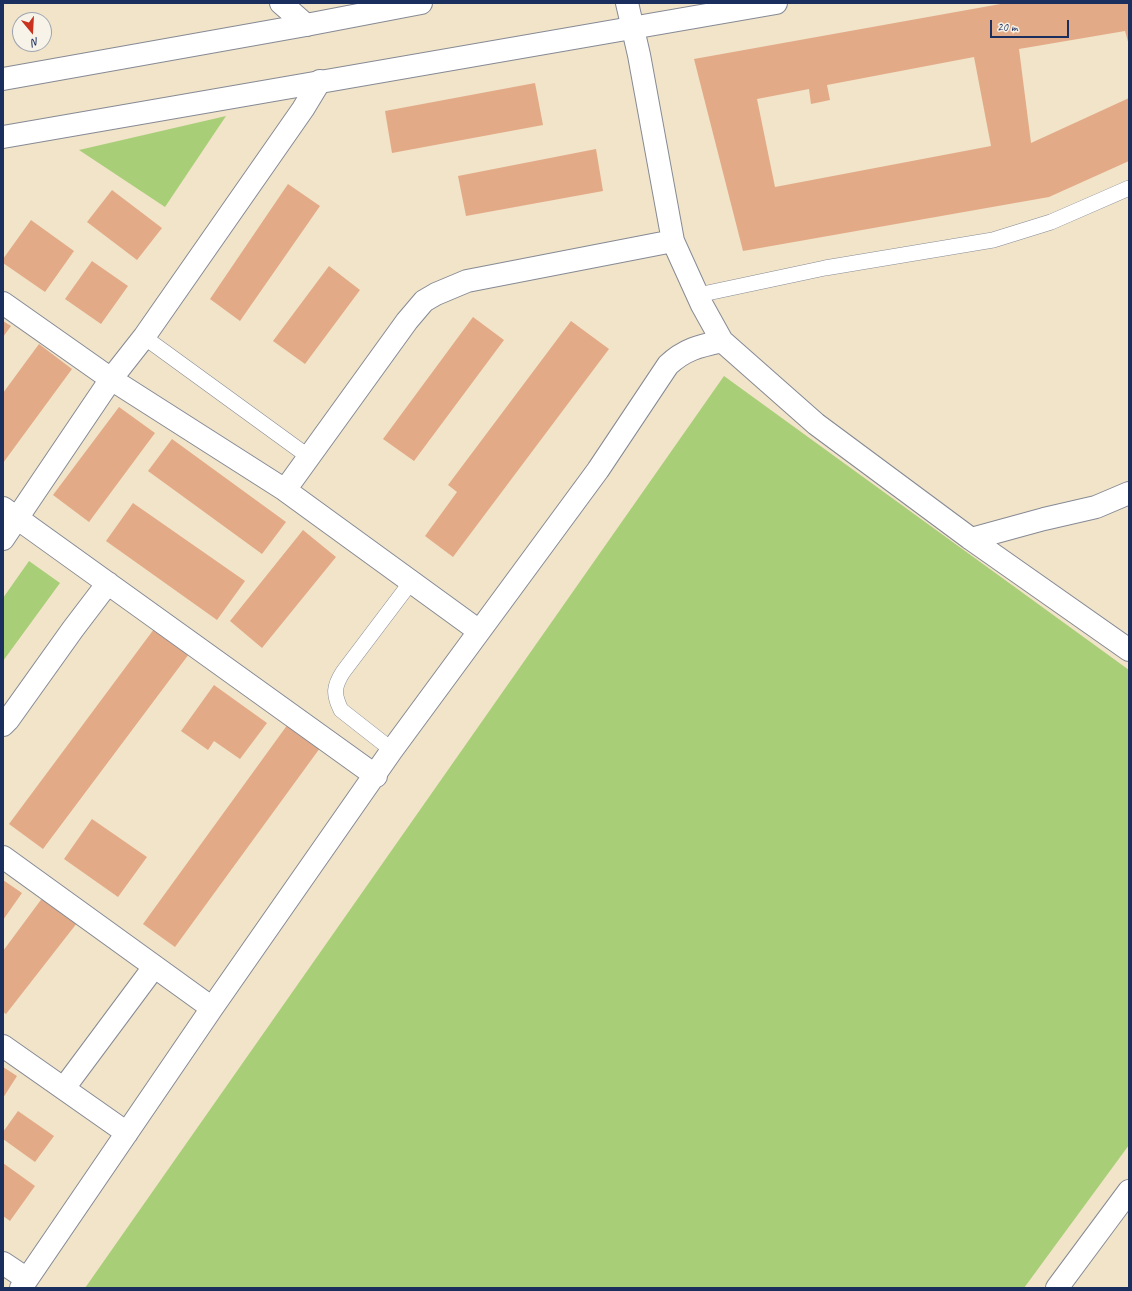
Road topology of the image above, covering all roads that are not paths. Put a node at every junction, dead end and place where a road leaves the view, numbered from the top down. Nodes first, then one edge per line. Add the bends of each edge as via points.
1 (281, 3) edge
2 (421, 3) edge
3 (628, 3) edge
4 (776, 3) edge
5 (306, 25) junction
6 (632, 28) junction
7 (3, 79) edge
8 (320, 81) junction
9 (3, 136) edge
10 (1129, 188) edge
11 (673, 241) junction
12 (698, 295) junction
13 (3, 304) edge
14 (144, 337) junction
15 (722, 341) junction
16 (111, 379) junction
17 (309, 457) junction
18 (285, 490) junction
19 (1129, 493) edge
20 (11, 513) edge
21 (971, 539) junction
22 (3, 540) edge
23 (411, 582) junction
24 (108, 584) junction
25 (479, 631) junction
26 (1129, 650) edge
27 (3, 725) edge
28 (392, 750) junction
29 (376, 776) junction
30 (3, 857) edge
31 (154, 967) junction
32 (212, 1008) junction
33 (3, 1046) edge
34 (64, 1088) junction
35 (127, 1133) junction
36 (1129, 1191) edge
37 (3, 1263) edge
38 (24, 1284) edge
39 (1057, 1288) edge

1 - 5 street
2 - 5 street
3 - 6 street
4 - 6 street
5 - 7 street
6 - 8 street
6 - 11 street via 640,55
8 - 9 street
8 - 14 street via 304,109
10 - 12 lane via 1051,222 993,240 825,268
11 - 12 street
11 - 17 street via 467,281 424,301
12 - 15 street
13 - 16 street
14 - 16 street
14 - 17 lane
15 - 21 street via 816,424
15 - 25 street via 688,350 668,365 598,470
16 - 18 street
16 - 20 street
17 - 18 street
18 - 23 street
19 - 21 street via 1096,507
20 - 22 street
20 - 24 street
21 - 26 street
23 - 25 street
23 - 28 lane via 337,680 335,690 341,710
24 - 27 street
24 - 29 street
25 - 28 street
28 - 29 street
29 - 32 street
30 - 31 street
31 - 32 street
31 - 34 street
32 - 35 street
33 - 34 street
34 - 35 street
35 - 38 street
36 - 39 street
37 - 38 street

